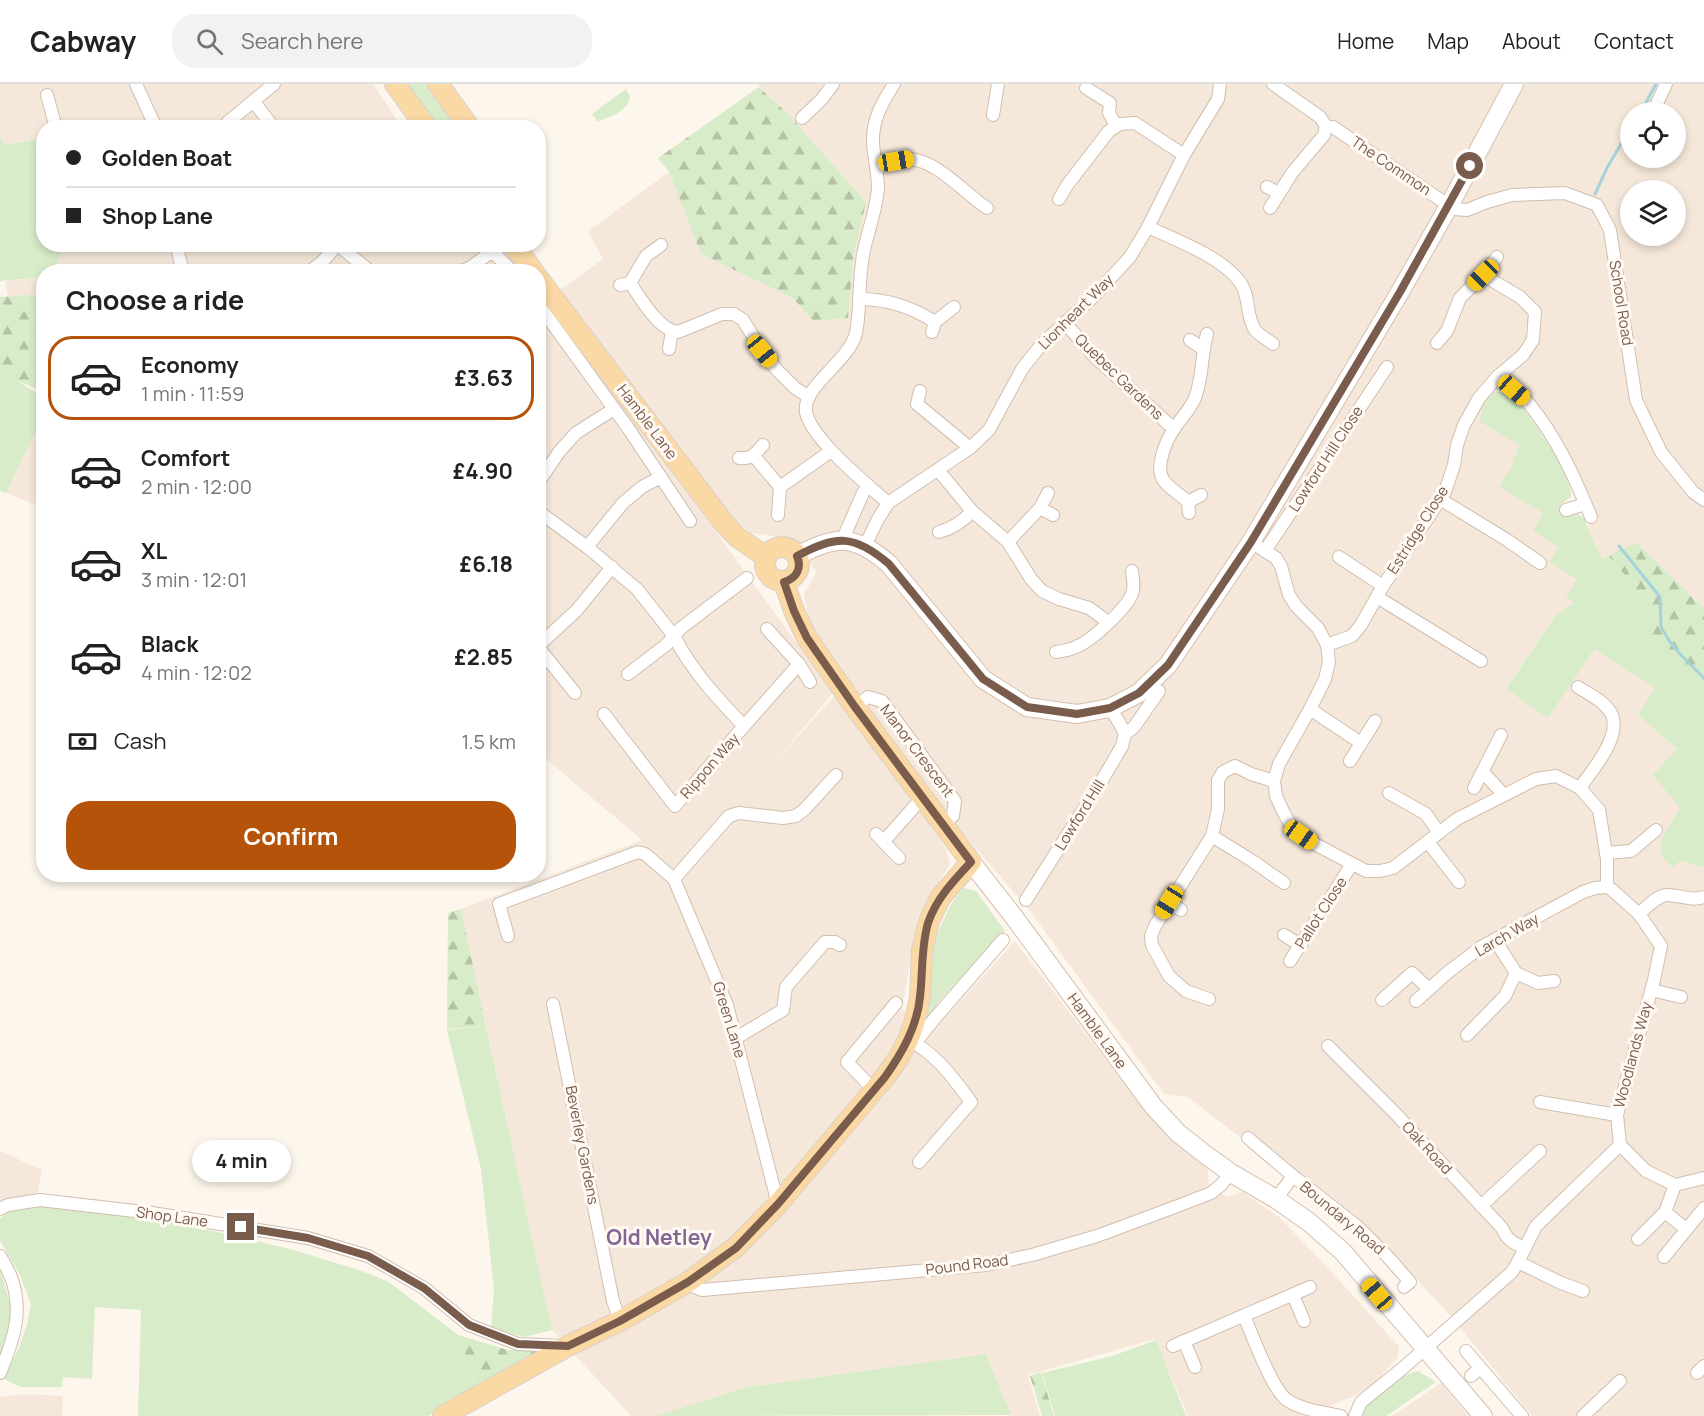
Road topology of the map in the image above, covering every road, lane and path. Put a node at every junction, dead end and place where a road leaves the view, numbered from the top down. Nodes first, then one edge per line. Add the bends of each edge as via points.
1 (136, 84) edge
2 (395, 84) edge
3 (438, 84) edge
4 (833, 84) edge
5 (894, 84) edge
6 (998, 84) edge
7 (1220, 84) edge
8 (1273, 84) edge
9 (1514, 84) edge
10 (1666, 84) edge
11 (268, 86) edge
12 (1086, 88) dead end
13 (1110, 90) dead end
14 (47, 95) dead end
15 (254, 102) junction
16 (1658, 102) edge
17 (1110, 103) junction
18 (993, 115) dead end
19 (802, 118) dead end
20 (54, 120) edge
21 (152, 120) edge
22 (231, 120) edge
23 (268, 120) edge
24 (421, 120) edge
25 (464, 120) edge
26 (1116, 126) junction
27 (1333, 126) dead end
28 (1184, 155) junction
29 (877, 165) junction
30 (1267, 187) dead end
31 (1279, 193) junction
32 (1059, 199) dead end
33 (1449, 206) junction
34 (987, 208) dead end
35 (1270, 208) dead end
36 (1148, 227) junction
37 (661, 244) dead end
38 (330, 252) edge
39 (347, 252) edge
40 (1497, 257) dead end
41 (318, 264) edge
42 (361, 264) edge
43 (475, 264) edge
44 (505, 264) edge
45 (1483, 275) junction
46 (546, 289) edge
47 (859, 299) junction
48 (954, 307) dead end
49 (546, 315) edge
50 (1065, 323) junction
51 (672, 332) junction
52 (1207, 334) dead end
53 (1190, 340) dead end
54 (1437, 343) dead end
55 (1274, 344) dead end
56 (669, 349) dead end
57 (1203, 349) junction
58 (1388, 367) dead end
59 (1498, 376) junction
60 (809, 397) junction
61 (915, 401) dead end
62 (614, 409) junction
63 (1173, 429) junction
64 (763, 445) dead end
65 (970, 448) junction
66 (831, 451) junction
67 (754, 456) junction
68 (739, 458) dead end
69 (938, 470) junction
70 (546, 472) edge
71 (661, 477) junction
72 (868, 485) junction
73 (780, 487) junction
74 (1048, 493) dead end
75 (1201, 495) dead end
76 (1440, 499) junction
77 (1704, 500) edge
78 (888, 503) junction
79 (1585, 504) junction
80 (1040, 507) junction
81 (1566, 510) dead end
82 (972, 511) junction
83 (1053, 514) dead end
84 (778, 515) dead end
85 (546, 517) edge
86 (1590, 517) dead end
87 (690, 521) dead end
88 (948, 532) dead end
89 (842, 541) junction
90 (1008, 542) junction
91 (865, 546) junction
92 (587, 547) junction
93 (1258, 547) junction
94 (797, 556) junction
95 (766, 557) junction
96 (1339, 557) dead end
97 (1540, 563) dead end
98 (612, 567) junction
99 (1132, 571) dead end
100 (747, 578) dead end
101 (784, 582) junction
102 (1380, 591) junction
103 (1108, 622) junction
104 (767, 629) dead end
105 (674, 636) junction
106 (546, 640) edge
107 (1327, 645) junction
108 (1056, 652) dead end
109 (546, 657) edge
110 (1481, 661) dead end
111 (799, 664) junction
112 (628, 674) dead end
113 (810, 682) dead end
114 (1578, 687) dead end
115 (1159, 691) dead end
116 (575, 693) dead end
117 (855, 707) junction
118 (1110, 708) junction
119 (1310, 709) junction
120 (604, 714) dead end
121 (1375, 721) dead end
122 (744, 726) junction
123 (1125, 734) junction
124 (1502, 735) dead end
125 (1361, 743) junction
126 (1350, 761) dead end
127 (1483, 772) junction
128 (836, 774) dead end
129 (1274, 781) junction
130 (1474, 788) dead end
131 (1580, 788) junction
132 (1389, 793) dead end
133 (1503, 794) junction
134 (922, 798) junction
135 (942, 824) junction
136 (1656, 830) dead end
137 (1439, 833) junction
138 (1212, 836) junction
139 (1428, 842) junction
140 (1606, 853) junction
141 (899, 858) dead end
142 (971, 862) junction
143 (1353, 864) junction
144 (674, 879) junction
145 (1459, 882) dead end
146 (1284, 883) dead end
147 (1607, 887) junction
148 (1027, 894) dead end
149 (1704, 897) edge
150 (1169, 902) junction
151 (1181, 910) dead end
152 (1639, 914) junction
153 (1284, 934) dead end
154 (508, 936) dead end
155 (1003, 940) dead end
156 (1495, 940) junction
157 (840, 945) dead end
158 (1300, 945) junction
159 (1290, 961) dead end
160 (1516, 974) junction
161 (1554, 981) dead end
162 (1429, 990) junction
163 (1652, 990) junction
164 (1681, 997) dead end
165 (1209, 999) dead end
166 (1382, 1000) dead end
167 (1416, 1001) dead end
168 (896, 1003) dead end
169 (554, 1004) dead end
170 (1467, 1035) dead end
171 (736, 1038) junction
172 (912, 1042) junction
173 (1328, 1046) dead end
174 (874, 1090) junction
175 (1540, 1102) dead end
176 (1617, 1115) junction
177 (1248, 1138) dead end
178 (1620, 1145) junction
179 (1540, 1151) dead end
180 (925, 1162) dead end
181 (1231, 1173) junction
182 (1293, 1176) junction
183 (1704, 1178) edge
184 (1676, 1185) junction
185 (1276, 1199) junction
186 (778, 1204) junction
187 (1481, 1206) junction
188 (1704, 1208) edge
189 (0, 1209) edge
190 (1665, 1212) junction
191 (1686, 1229) junction
192 (1638, 1239) dead end
193 (1525, 1248) junction
194 (0, 1257) edge
195 (1664, 1257) dead end
196 (1518, 1262) junction
197 (688, 1282) junction
198 (1310, 1287) dead end
199 (1404, 1287) dead end
200 (1582, 1291) dead end
201 (1293, 1295) junction
202 (1244, 1316) junction
203 (620, 1321) junction
204 (1304, 1321) dead end
205 (568, 1346) junction
206 (1425, 1348) junction
207 (1466, 1351) dead end
208 (1195, 1367) dead end
209 (0, 1373) edge
210 (1620, 1382) dead end
211 (443, 1416) edge
212 (1341, 1416) edge
213 (1355, 1416) edge
214 (1483, 1416) edge
215 (1522, 1416) edge
216 (1583, 1416) edge

1 - 21 street
2 - 24 main road
3 - 25 main road
4 - 19 street
5 - 29 street via 875,121 873,145
6 - 18 street
7 - 28 street, Lionheart Way via 1218,99
8 - 31 street via 1320,117 1326,126 1324,135
9 - 33 street
10 - 16 street
11 - 15 street
12 - 17 street
13 - 17 street
14 - 20 street
15 - 22 street
15 - 23 street
17 - 26 street via 1109,113
26 - 28 street via 1135,123
26 - 32 street via 1065,182
27 - 33 street, The Common
28 - 36 street, Lionheart Way
29 - 34 street via 909,159 933,166 968,187
29 - 47 street via 876,204 862,257
30 - 31 street
31 - 35 street
33 - 77 street, School Road via 1467,210 1512,195 1565,192 1597,205 1610,230 1636,400 1661,452
33 - 93 street
36 - 50 street, Lionheart Way via 1130,257
36 - 55 street via 1228,268 1246,293 1256,331
37 - 51 street via 646,256 625,284
38 - 41 street
39 - 42 street
40 - 45 street
43 - 44 street via 490,253
45 - 54 street via 1460,298 1447,331
45 - 59 street, Estridge Close via 1520,297 1535,312 1533,340 1523,355
46 - 95 main road, Hamble Lane via 724,524
47 - 48 street via 877,299 909,308 924,315 933,327
47 - 60 street via 851,347
49 - 62 street
50 - 63 street, Quebec Gardens via 1095,357
50 - 65 street, Lionheart Way via 1022,369 989,430
51 - 56 street
51 - 60 street via 722,314 734,314 743,320 777,370
52 - 57 street, Quebec Gardens
53 - 57 street
57 - 63 street, Quebec Gardens via 1195,399
58 - 93 street, Lowford Hill Close
59 - 76 street, Estridge Close via 1479,398 1464,425
59 - 79 street via 1529,403 1542,422 1571,470
60 - 66 street via 806,411
61 - 65 street
62 - 70 street via 576,433
62 - 71 street
63 - 75 street, Quebec Gardens via 1159,470 1189,508
64 - 67 street
65 - 69 street, Lionheart Way
66 - 72 street
66 - 73 street
67 - 68 street
67 - 73 street
69 - 78 street, Lionheart Way
69 - 82 street
71 - 87 street
71 - 92 street via 623,503
72 - 78 street
72 - 89 street
73 - 84 street
74 - 80 street
76 - 97 street via 1504,545
76 - 102 street, Estridge Close
78 - 91 street, Lionheart Way
79 - 81 street
79 - 86 street
80 - 83 street
80 - 90 street
82 - 88 street
82 - 90 street
85 - 92 street
89 - 91 street
89 - 94 street via 822,544
90 - 103 street via 1042,591 1089,608
91 - 118 street via 889,564 983,679 1027,707 1077,714
92 - 98 street
93 - 107 street via 1276,558 1289,596 1318,627
93 - 118 street via 1168,665 1139,693
94 - 95 main road via 784,547 774,549
94 - 101 main road via 798,572
95 - 101 main road via 767,574
96 - 102 street, Estridge Close
98 - 105 street via 644,596
98 - 106 street via 578,610
99 - 103 street via 1139,584
100 - 105 street
101 - 117 main road, Hamble Lane via 807,638
102 - 107 street, Estridge Close via 1352,636
102 - 110 street
103 - 108 street via 1091,639
104 - 111 street
105 - 112 street
105 - 122 street via 712,693
107 - 119 street via 1325,679
109 - 116 street
111 - 113 street
111 - 122 street, Rippon Way
114 - 131 street via 1603,703 1614,722 1606,748
115 - 123 street, Lowford Hill
117 - 134 main road, Hamble Lane
117 - 135 street, Manor Crescent via 868,697 882,701 955,801 953,816
118 - 123 street
119 - 125 street
119 - 129 street via 1279,764
120 - 122 street, Rippon Way via 675,806
121 - 125 street
123 - 148 street, Lowford Hill via 1104,777
124 - 127 street
125 - 126 street
127 - 130 street
127 - 133 street
128 - 144 street via 796,816 729,816
129 - 138 street via 1235,766 1222,772
129 - 143 street via 1276,796 1290,824 1313,843
131 - 133 street via 1556,776 1536,779
131 - 140 street via 1599,810
132 - 137 street via 1426,814
133 - 137 street
134 - 135 main road, Hamble Lane
134 - 141 street via 880,838
135 - 142 main road, Hamble Lane
136 - 140 street via 1631,851
137 - 139 street
138 - 146 street
138 - 150 street
139 - 143 street via 1393,868 1366,871
139 - 145 street
140 - 147 street
142 - 172 main road via 940,898 929,921
142 - 181 street, Hamble Lane via 1153,1106 1178,1133
143 - 158 street, Pallot Close
144 - 154 street, Green Lane via 638,852 499,904
144 - 171 street, Green Lane via 727,1005
147 - 152 street, Woodlands Way
147 - 156 street, Larch Way via 1583,892
149 - 152 street via 1667,895
150 - 151 street
150 - 165 street via 1151,936 1152,945 1169,976 1186,991
152 - 163 street, Woodlands Way via 1661,946
153 - 158 street
155 - 172 street
156 - 160 street
156 - 162 street, Larch Way
157 - 171 street via 825,942 786,987 783,1010
158 - 159 street, Pallot Close
160 - 161 street via 1538,982
160 - 170 street via 1505,996
162 - 166 street via 1412,973
162 - 167 street, Larch Way
163 - 164 street
163 - 176 street, Woodlands Way
168 - 174 street via 847,1062
169 - 203 street, Beverley Gardens
171 - 186 street, Green Lane
172 - 174 main road
172 - 180 street via 940,1063 971,1102
173 - 187 street, Oak Road
174 - 186 main road
175 - 176 street
176 - 178 street, Woodlands Way
177 - 182 street, Boundary Road
178 - 184 street via 1646,1171
178 - 193 street via 1536,1226
179 - 187 street
181 - 185 street, Hamble Lane
181 - 197 street, Pound Road via 1211,1193 1032,1256 986,1265 702,1290
182 - 185 street, Boundary Road
182 - 199 street, Boundary Road via 1358,1227 1410,1282
183 - 184 street
184 - 190 street
185 - 206 street, Hamble Lane via 1343,1252
186 - 197 main road via 736,1248
187 - 193 street, Oak Road via 1511,1242
188 - 191 street
189 - 205 street, Shop Lane via 40,1200 308,1238 368,1256 424,1288 469,1325 518,1344
190 - 191 street
190 - 192 street
191 - 195 street
193 - 196 street
194 - 209 street via 11,1278 18,1312
196 - 200 street
196 - 206 street via 1512,1272
197 - 203 main road
198 - 201 street
201 - 202 street
201 - 204 street
202 - 208 street via 1178,1344
202 - 212 street via 1282,1396 1305,1408
203 - 205 main road
205 - 211 main road
206 - 213 street via 1361,1402
206 - 214 street, Hamble Lane
207 - 215 street via 1476,1372
210 - 216 street

